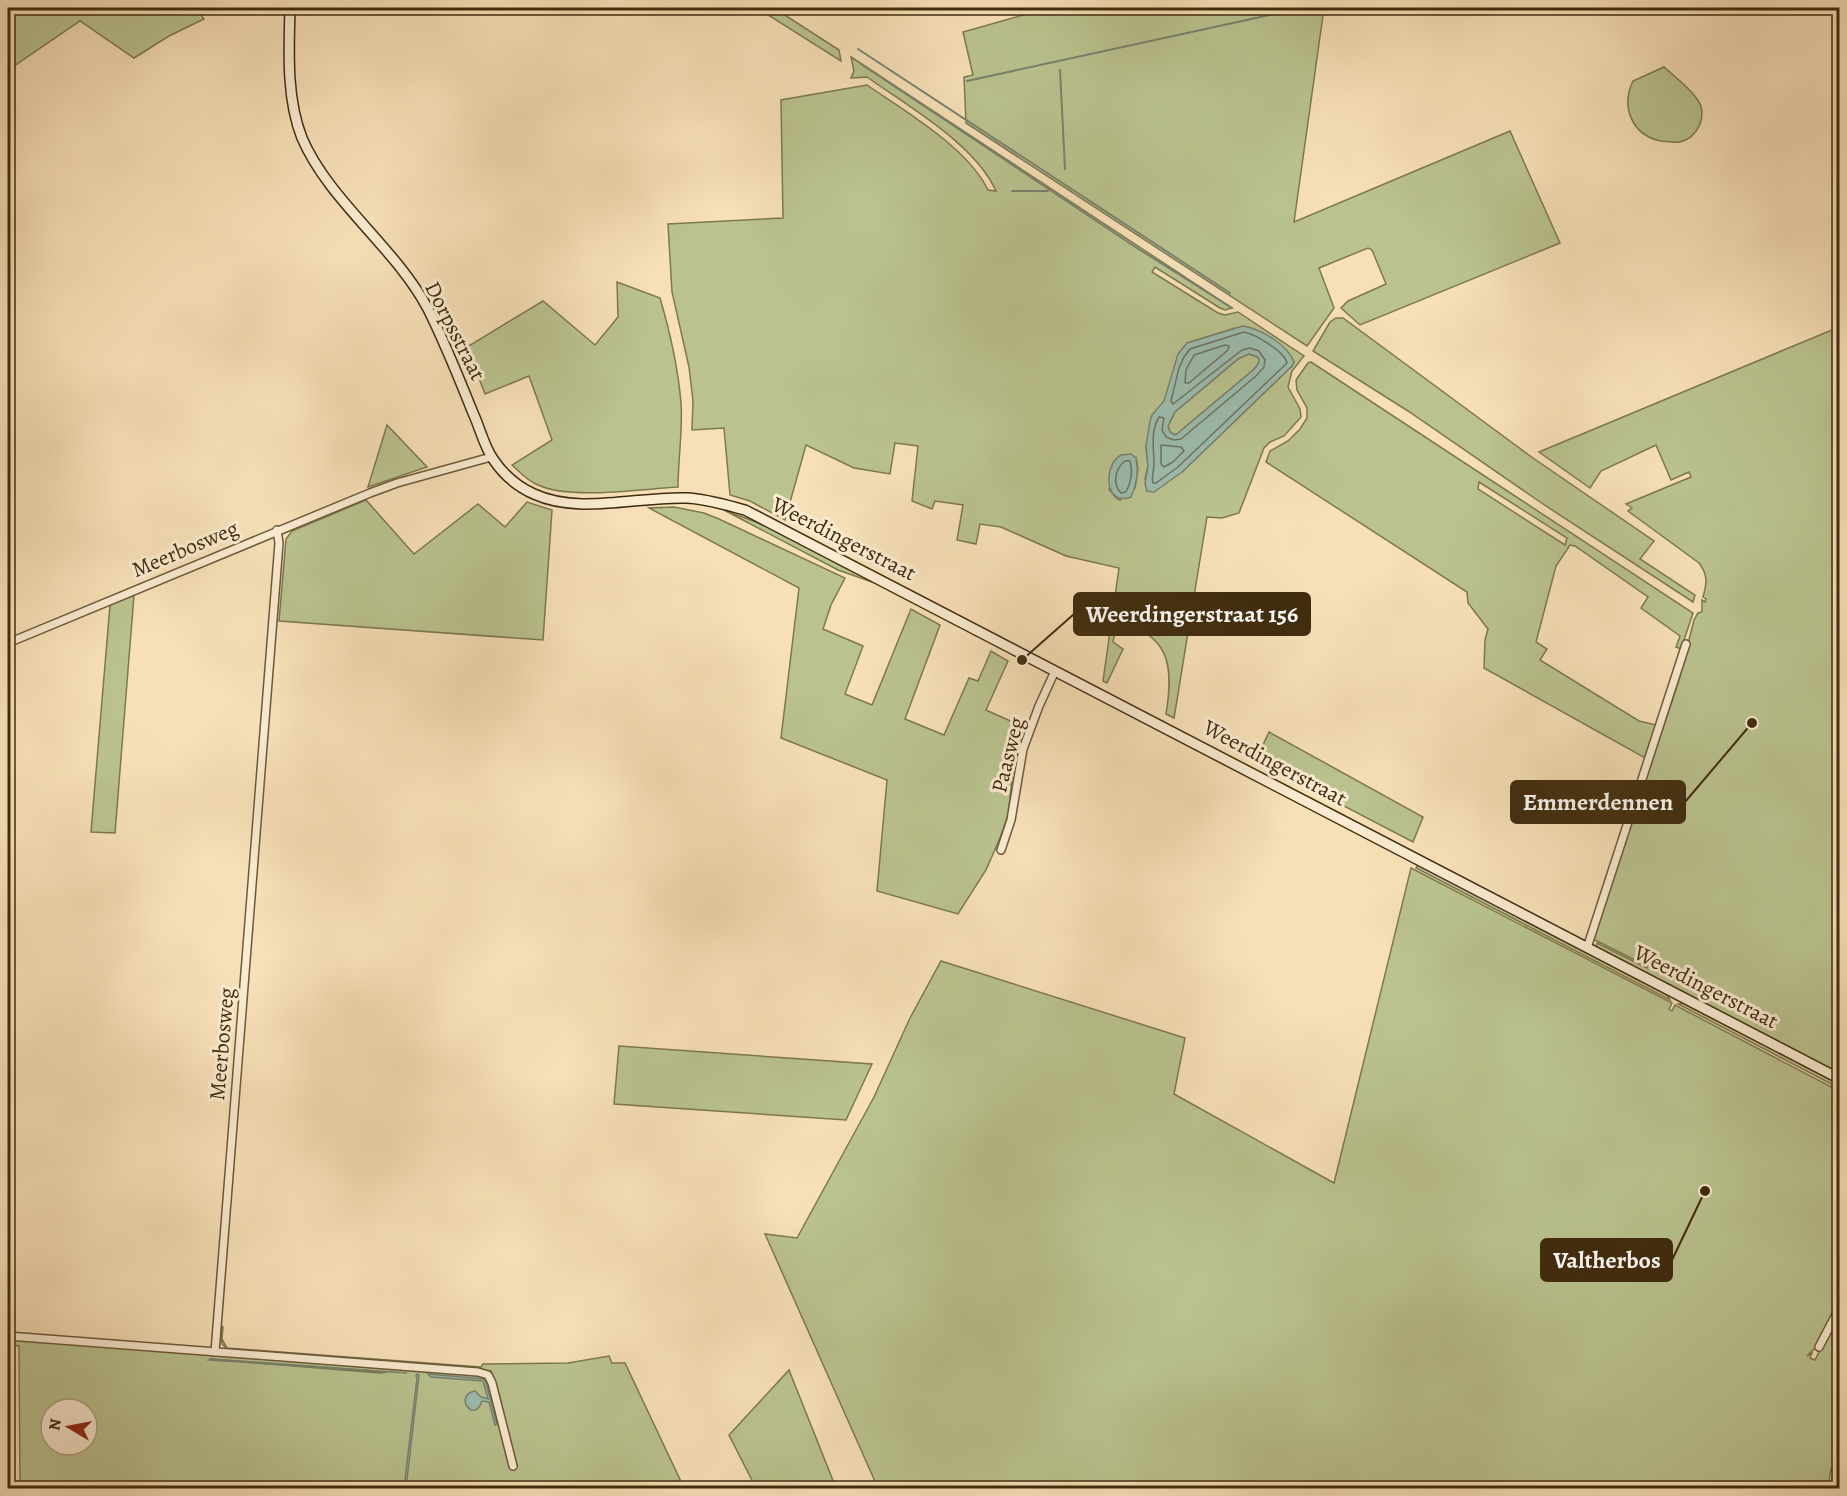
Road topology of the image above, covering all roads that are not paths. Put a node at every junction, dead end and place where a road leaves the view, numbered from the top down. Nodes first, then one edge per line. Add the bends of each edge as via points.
1 (290, 8) edge
2 (491, 457) junction
3 (687, 498) joint
4 (277, 530) junction
5 (8, 643) edge
6 (1686, 644) dead end
7 (1055, 671) junction
8 (1001, 850) dead end
9 (1587, 948) junction
10 (1839, 1079) edge
11 (1839, 1307) edge
12 (8, 1336) edge
13 (1819, 1347) dead end
14 (215, 1352) junction
15 (513, 1466) dead end

1 - 2 main road, Dorpsstraat via 292,101 303,139 320,171 426,306
2 - 3 main road, Dorpsstraat via 520,486 551,500 581,503
2 - 4 street, Meerbosweg via 397,483
3 - 7 main road, Weerdingerstraat via 745,510
4 - 5 street, Meerbosweg
4 - 14 street, Meerbosweg
6 - 9 street
7 - 8 street, Paasweg via 1023,749 1011,820
7 - 9 main road, Weerdingerstraat
9 - 10 main road, Weerdingerstraat
11 - 13 street
12 - 14 street
14 - 15 street via 478,1372 488,1376 492,1383

